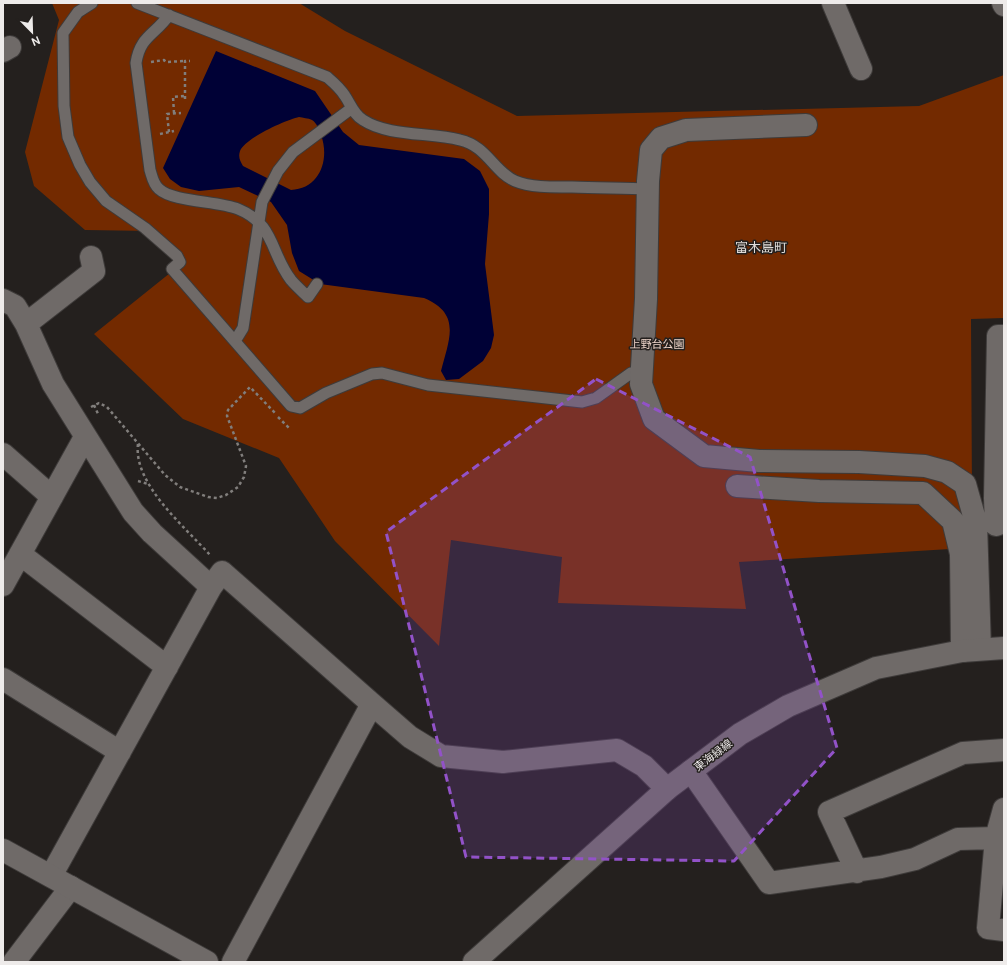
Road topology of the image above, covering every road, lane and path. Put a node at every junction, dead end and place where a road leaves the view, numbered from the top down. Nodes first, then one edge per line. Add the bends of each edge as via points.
1 (89, 3) edge
2 (137, 3) edge
3 (834, 3) edge
4 (169, 15) junction
5 (190, 60) dead end
6 (185, 61) junction
7 (136, 64) junction
8 (861, 69) dead end
9 (348, 110) junction
10 (174, 113) junction
11 (181, 113) dead end
12 (806, 125) dead end
13 (169, 132) dead end
14 (648, 189) junction
15 (258, 220) junction
16 (91, 257) dead end
17 (317, 284) dead end
18 (3, 300) edge
19 (26, 324) junction
20 (1004, 336) edge
21 (235, 341) junction
22 (642, 372) junction
23 (72, 416) junction
24 (289, 428) dead end
25 (85, 437) junction
26 (138, 443) junction
27 (3, 454) edge
28 (737, 486) dead end
29 (52, 497) junction
30 (1004, 522) edge
31 (20, 554) junction
32 (217, 579) junction
33 (4, 583) edge
34 (1004, 648) edge
35 (971, 650) junction
36 (167, 667) junction
37 (3, 679) edge
38 (372, 704) junction
39 (1004, 750) edge
40 (120, 752) junction
41 (692, 771) junction
42 (667, 789) junction
43 (1004, 809) edge
44 (996, 838) junction
45 (3, 850) edge
46 (857, 872) junction
47 (51, 876) junction
48 (70, 887) junction
49 (1004, 930) edge
50 (14, 962) edge
51 (207, 962) edge
52 (233, 962) edge
53 (474, 962) edge

1 - 21 lane via 78,12 63,33 64,106 68,137 80,165 106,201 145,228 177,256 180,262 172,269
2 - 4 lane
3 - 8 street
4 - 7 lane via 142,43 137,52
4 - 9 lane via 327,77 338,86
5 - 6 path
6 - 7 path via 164,60
6 - 10 path via 185,98 172,97
7 - 15 lane via 154,184 160,190 177,196 237,208
9 - 14 lane via 374,126 462,140 481,150 505,174 516,181 551,186
9 - 15 lane via 290,155 278,171 262,202
10 - 11 path
10 - 13 path via 167,114
12 - 14 street via 703,128 661,138 651,150
14 - 22 street
15 - 17 lane via 291,279 308,297
15 - 21 lane via 242,328
16 - 19 street via 94,271
18 - 19 street via 15,306
19 - 23 street via 53,384
20 - 30 street via 998,336 995,498 996,525
21 - 22 lane via 291,406 300,408 326,393 372,374 382,373 428,385 577,403 596,398 631,373
22 - 35 street via 641,384 654,419 704,456 759,461 859,462 925,466 947,472 965,484 976,523
23 - 25 street
23 - 26 path via 99,403 107,407
24 - 26 path via 250,387 228,410 227,416 246,466 244,477 238,487 217,498 180,486 165,476
25 - 29 street
25 - 32 street via 133,512 152,532
26 - 32 path via 137,453 143,473 153,492 218,563
27 - 29 street
28 - 35 street via 923,493 953,521 961,554
29 - 31 street
31 - 33 street
31 - 36 street
32 - 36 street
32 - 38 street
34 - 35 street, 東海緑線
35 - 41 street, 東海緑線 via 876,668 820,691 740,734
36 - 40 street
37 - 40 street
38 - 42 street via 410,736 441,756 503,762 617,750 644,766
38 - 52 street
39 - 46 street via 963,753 829,812
40 - 47 street
41 - 42 street, 東海緑線
41 - 46 street via 769,883
42 - 53 street, 東海緑線
43 - 44 street
44 - 46 street via 958,839 915,859
44 - 49 street via 988,928
45 - 47 street
47 - 48 street
48 - 50 street
48 - 51 street

